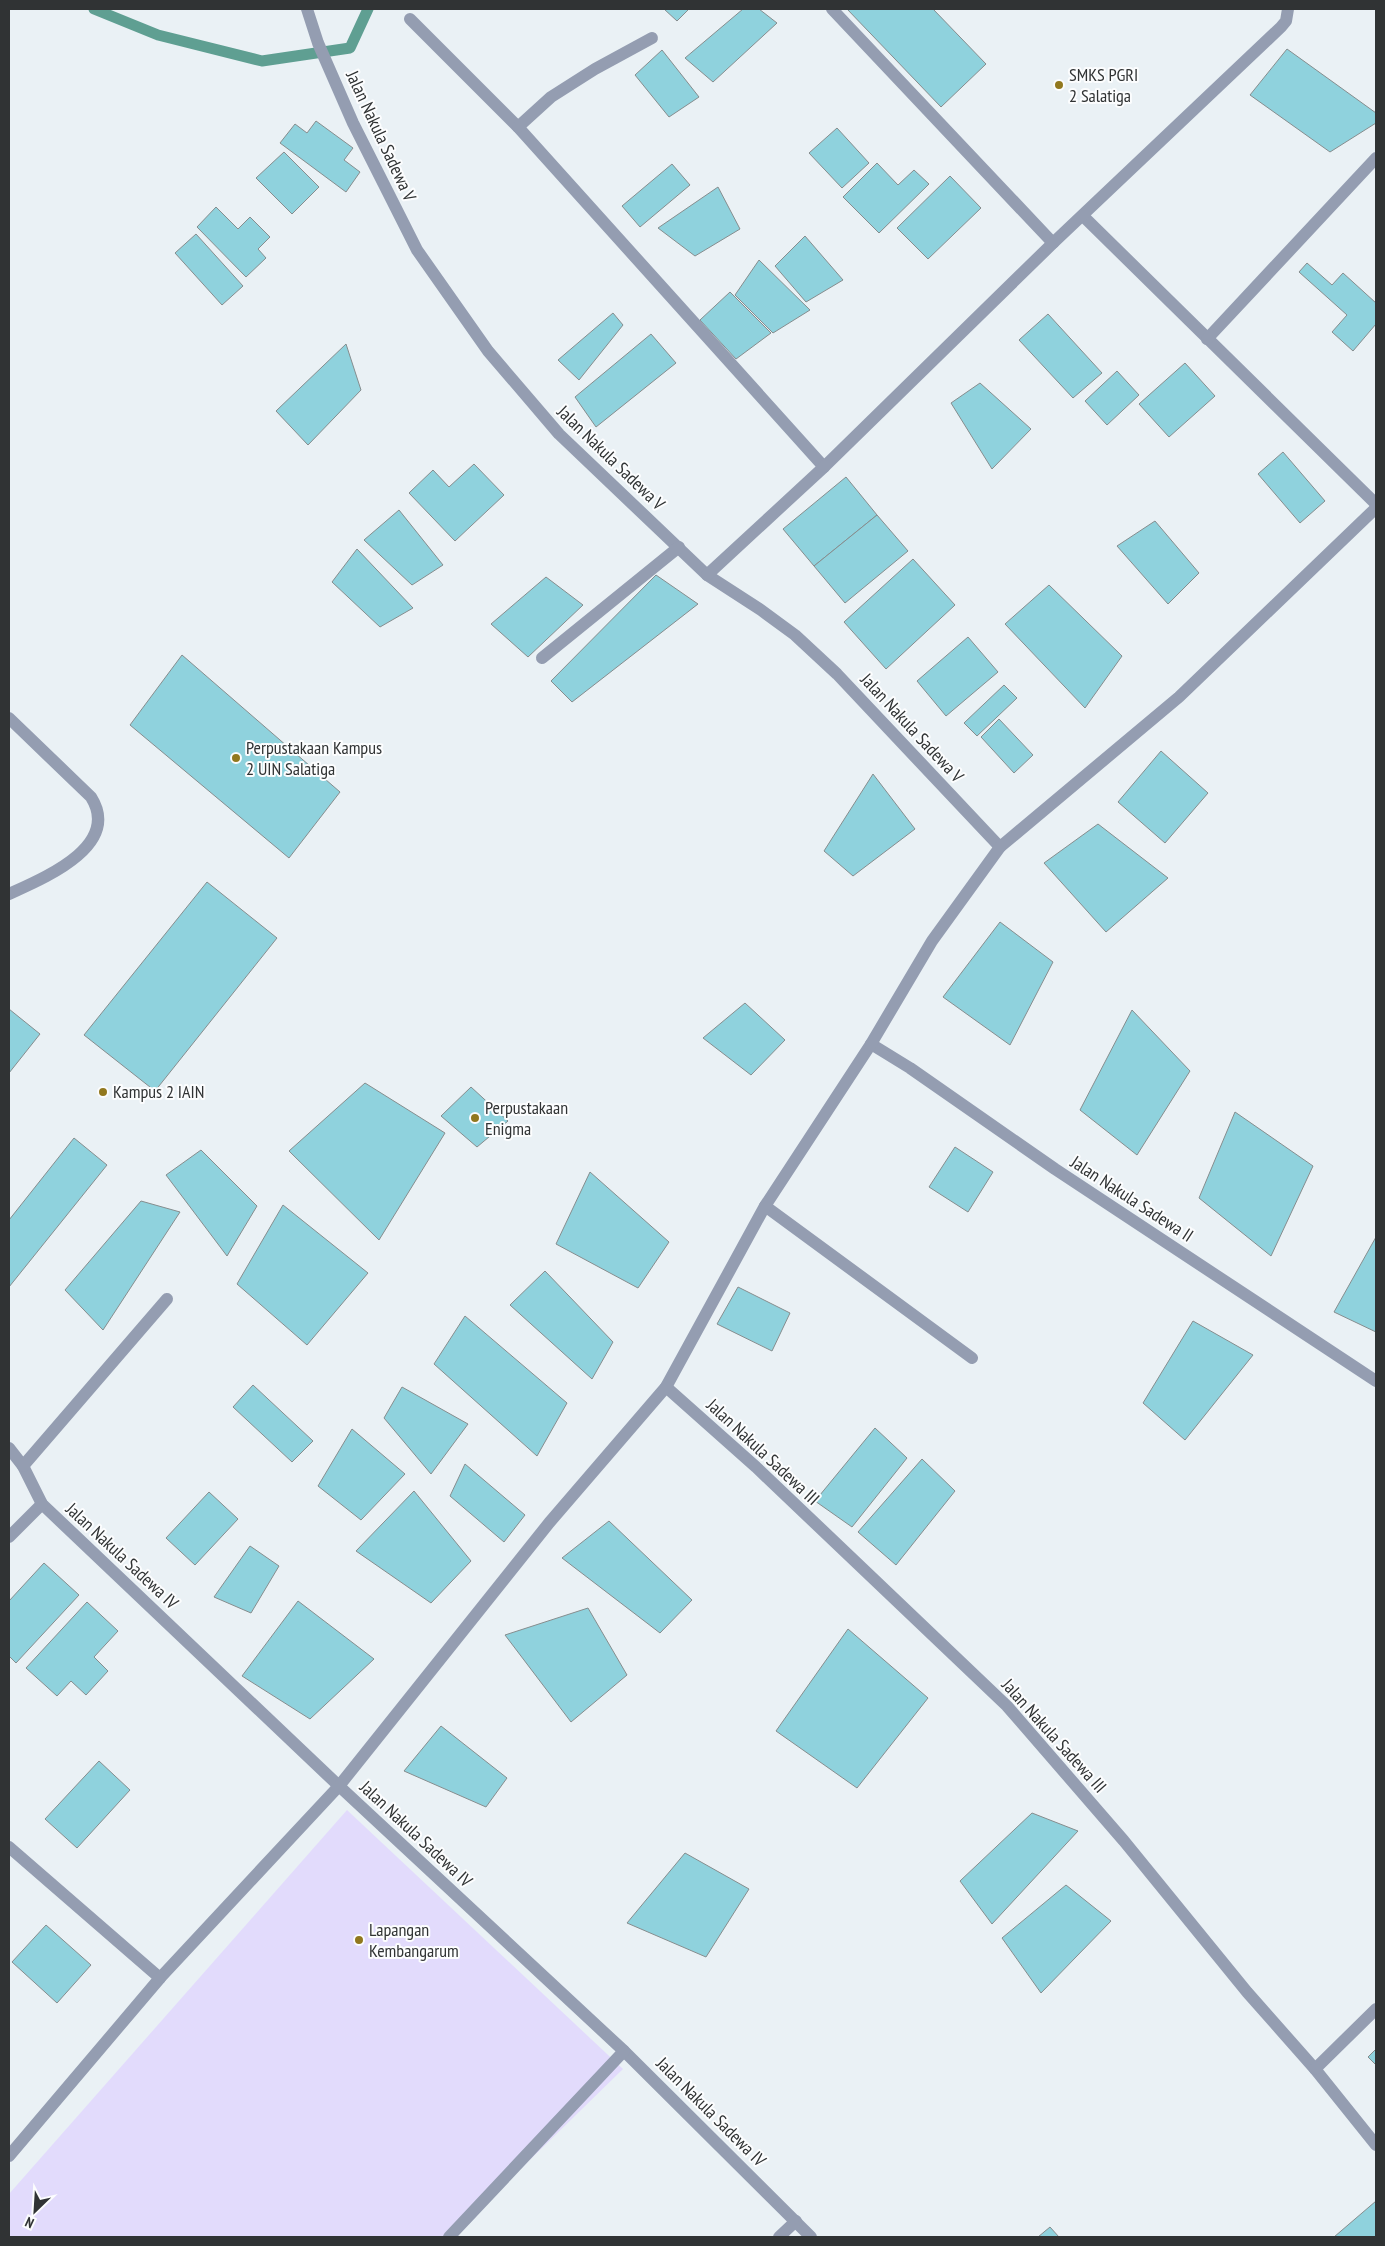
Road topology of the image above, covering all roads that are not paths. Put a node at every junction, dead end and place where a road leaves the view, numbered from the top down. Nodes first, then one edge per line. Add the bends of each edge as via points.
1 (307, 9) edge
2 (832, 9) edge
3 (1288, 9) edge
4 (410, 19) dead end
5 (652, 38) dead end
6 (518, 126) junction
7 (1376, 158) edge
8 (1083, 216) junction
9 (1053, 243) junction
10 (1207, 339) junction
11 (824, 467) junction
12 (1376, 504) edge
13 (1376, 508) edge
14 (679, 547) junction
15 (707, 575) junction
16 (542, 658) dead end
17 (9, 718) edge
18 (1000, 847) junction
19 (9, 894) edge
20 (872, 1044) junction
21 (765, 1206) junction
22 (167, 1299) dead end
23 (972, 1358) dead end
24 (1376, 1380) edge
25 (666, 1387) junction
26 (9, 1448) edge
27 (23, 1466) junction
28 (42, 1504) junction
29 (9, 1537) edge
30 (339, 1786) junction
31 (9, 1847) edge
32 (160, 1978) junction
33 (1376, 2009) edge
34 (624, 2051) junction
35 (1315, 2069) junction
36 (1376, 2145) edge
37 (9, 2156) edge
38 (796, 2222) junction
39 (449, 2237) edge
40 (779, 2237) edge
41 (811, 2237) edge

1 - 14 street, Jalan Nakula Sadewa V via 318,43 353,123 417,250 488,351 559,434
2 - 9 street
3 - 8 street via 1281,27
4 - 6 street
5 - 6 street via 551,97
6 - 11 street
7 - 10 street
8 - 9 street
8 - 10 street
9 - 11 street
10 - 12 street
11 - 15 street
13 - 18 street via 1179,697
14 - 15 street, Jalan Nakula Sadewa V
14 - 16 street
15 - 18 street, Jalan Nakula Sadewa V via 774,620 837,674
17 - 19 street via 91,797 97,806 99,823 97,834 78,855 45,878
18 - 20 street via 932,941
20 - 21 street
20 - 24 street, Jalan Nakula Sadewa II
21 - 23 street
21 - 25 street
22 - 27 street
25 - 30 street via 549,1523
25 - 35 street, Jalan Nakula Sadewa III via 756,1467 1007,1706
26 - 27 street, Jalan Nakula Sadewa IV
27 - 28 street, Jalan Nakula Sadewa IV
28 - 29 street
28 - 30 street, Jalan Nakula Sadewa IV
30 - 32 street
30 - 34 street, Jalan Nakula Sadewa IV
31 - 32 street
32 - 37 street
33 - 35 street
34 - 38 street, Jalan Nakula Sadewa IV
34 - 39 street
35 - 36 street, Jalan Nakula Sadewa III
38 - 40 street
38 - 41 street, Jalan Nakula Sadewa IV

